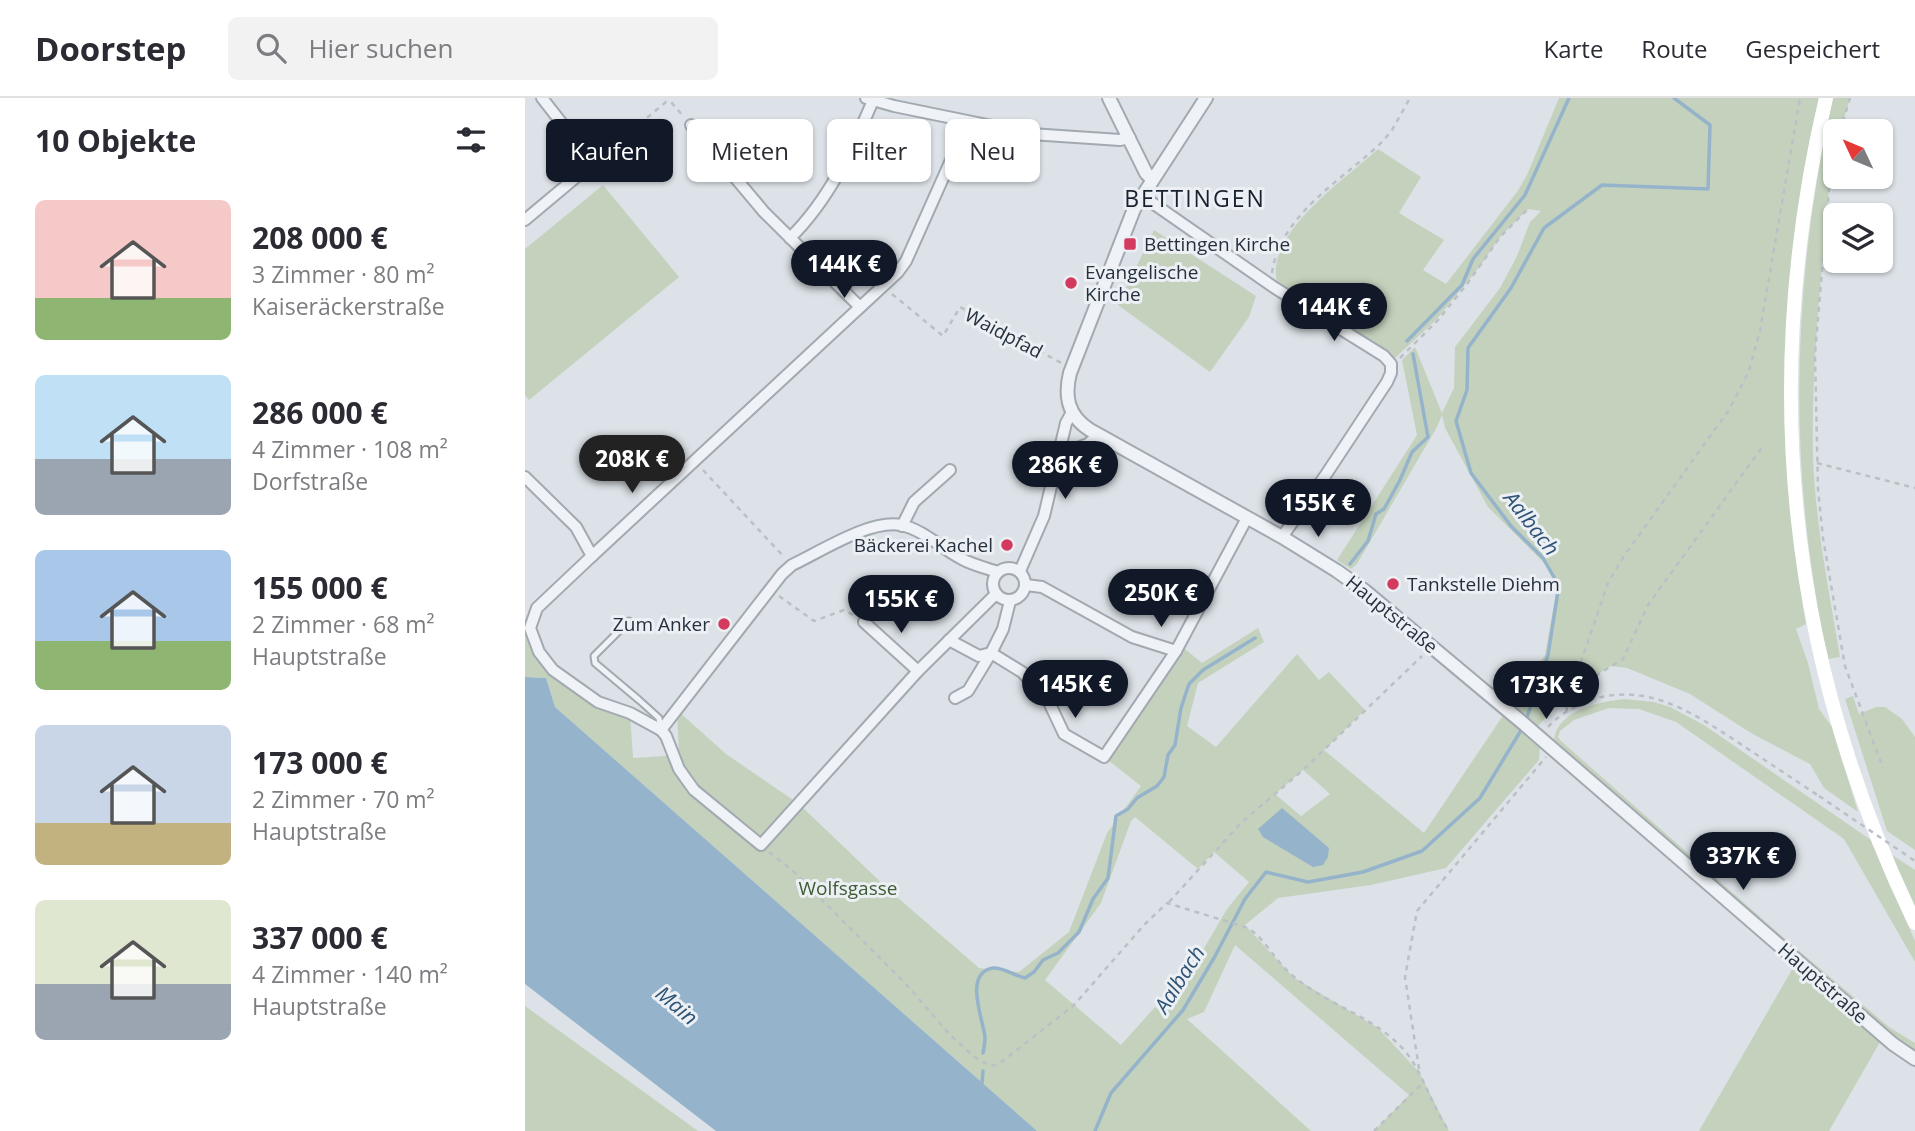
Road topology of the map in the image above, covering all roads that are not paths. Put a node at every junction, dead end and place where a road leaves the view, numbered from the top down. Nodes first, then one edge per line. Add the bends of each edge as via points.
1 (542, 98) edge
2 (1109, 98) edge
3 (1206, 98) edge
4 (1826, 98) edge
5 (871, 99) edge
6 (955, 119) edge
7 (1040, 135) edge
8 (1130, 138) junction
9 (945, 174) edge
10 (1151, 179) junction
11 (739, 182) edge
12 (1141, 195) junction
13 (525, 220) edge
14 (790, 238) junction
15 (860, 307) junction
16 (1072, 412) junction
17 (1098, 435) junction
18 (1061, 454) junction
19 (950, 470) dead end
20 (525, 477) edge
21 (1247, 518) junction
22 (902, 526) junction
23 (1282, 537) junction
24 (592, 555) junction
25 (1020, 571) junction
26 (998, 572) junction
27 (1026, 585) junction
28 (996, 594) junction
29 (1010, 601) junction
30 (629, 621) dead end
31 (864, 622) road end
32 (949, 640) junction
33 (1176, 651) junction
34 (991, 653) junction
35 (918, 670) junction
36 (955, 698) dead end
37 (661, 730) junction
38 (1915, 923) edge
39 (1915, 1059) edge

1 - 13 street via 593,163
2 - 8 street
3 - 10 street
4 - 38 main road via 1804,209 1793,310 1791,417 1798,529 1824,672 1850,764 1871,826
5 - 6 street
5 - 14 street via 832,184
7 - 8 street
8 - 10 street
9 - 15 street via 906,261
10 - 12 street
11 - 14 street
12 - 16 street via 1072,368 1067,394
12 - 23 street via 1391,364 1390,378
14 - 15 street
15 - 24 street
16 - 17 street, Hauptstraße
16 - 18 street
17 - 18 street
17 - 21 street, Hauptstraße
18 - 25 street via 1044,516
19 - 22 street via 914,502
20 - 24 street via 576,527
21 - 23 street, Hauptstraße
21 - 33 street
22 - 26 street via 964,560
22 - 37 street via 864,531 792,565
23 - 39 street, Hauptstraße via 1337,571 1433,646
24 - 37 street via 537,608 530,628 534,641 553,670 598,702
25 - 26 street via 1005,568
25 - 27 street
26 - 28 street via 993,579
27 - 29 street via 1024,593
27 - 33 street via 1042,587 1132,637
28 - 29 street
28 - 32 street
29 - 34 street
30 - 37 lane via 594,656 594,663 659,719
31 - 35 street
32 - 34 street via 979,656
32 - 35 street
33 - 34 street via 1104,757 1064,734 1048,700 1022,673
34 - 36 street via 968,691
35 - 37 street via 761,845 694,790

